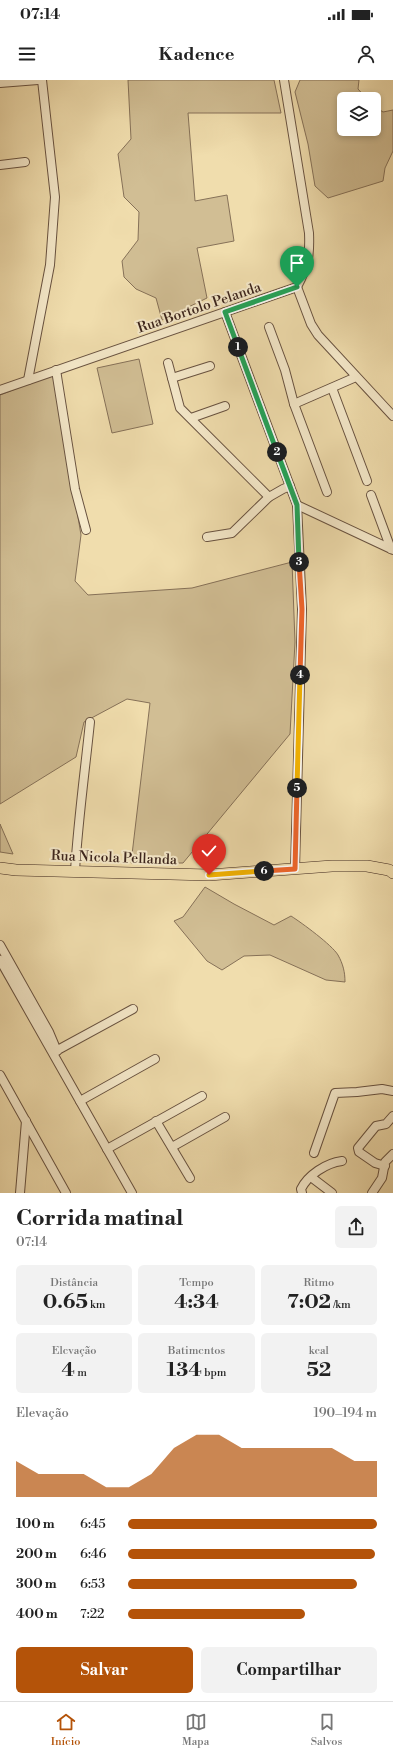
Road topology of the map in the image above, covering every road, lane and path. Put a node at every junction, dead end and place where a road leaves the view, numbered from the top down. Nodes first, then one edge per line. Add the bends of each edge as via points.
1 (38, 80) edge
2 (42, 80) edge
3 (284, 80) edge
4 (0, 83) edge
5 (25, 162) dead end
6 (0, 165) edge
7 (297, 287) junction
8 (225, 312) junction
9 (268, 327) dead end
10 (168, 362) dead end
11 (210, 366) dead end
12 (56, 370) junction
13 (356, 377) junction
14 (172, 378) junction
15 (28, 380) junction
16 (332, 388) junction
17 (0, 390) edge
18 (294, 404) junction
19 (225, 406) dead end
20 (393, 416) edge
21 (190, 418) junction
22 (368, 480) dead end
23 (290, 486) junction
24 (327, 492) dead end
25 (371, 495) dead end
26 (269, 497) junction
27 (297, 505) junction
28 (86, 530) dead end
29 (207, 537) dead end
30 (392, 550) edge
31 (90, 722) dead end
32 (0, 868) edge
33 (295, 869) junction
34 (75, 871) junction
35 (393, 873) edge
36 (0, 945) edge
37 (3, 959) edge
38 (133, 1009) dead end
39 (55, 1051) junction
40 (155, 1059) dead end
41 (0, 1075) edge
42 (393, 1091) edge
43 (202, 1096) dead end
44 (80, 1101) junction
45 (393, 1116) edge
46 (225, 1117) dead end
47 (26, 1120) junction
48 (156, 1121) junction
49 (172, 1147) junction
50 (107, 1149) junction
51 (314, 1153) dead end
52 (393, 1154) edge
53 (342, 1161) dead end
54 (384, 1166) junction
55 (311, 1177) junction
56 (190, 1178) dead end
57 (20, 1193) edge
58 (66, 1193) edge
59 (132, 1193) edge
60 (302, 1193) edge
61 (332, 1193) edge
62 (372, 1193) edge

1 - 4 street
2 - 15 street via 55,197 50,265
3 - 7 street via 310,255
5 - 6 street
7 - 8 street, Rua Bortolo Pelanda
7 - 13 street via 314,329
8 - 12 street, Rua Bortolo Pelanda
8 - 23 street
9 - 18 street via 286,370
10 - 14 street
11 - 14 street
12 - 15 street, Rua Bortolo Pelanda
12 - 28 street via 75,489
13 - 16 street
13 - 20 street
14 - 21 street via 180,408
15 - 17 street, Rua Bortolo Pelanda
16 - 18 street
16 - 22 street
18 - 24 street
19 - 21 street
21 - 26 street
23 - 26 street
23 - 27 street
25 - 30 street
26 - 29 street via 232,533
27 - 30 street
27 - 33 street via 302,609
31 - 34 street
32 - 34 main road, Rua Nicola Pellanda
33 - 34 main road, Rua Nicola Pellanda via 209,875
33 - 35 main road, Rua Nicola Pellanda via 367,866
36 - 37 street
37 - 39 street
38 - 39 street
39 - 44 street via 59,1064
40 - 44 street
41 - 47 street
42 - 51 street via 382,1089 335,1092
43 - 48 street
44 - 50 street
45 - 54 street via 386,1124 376,1126 358,1148 359,1152
46 - 49 street
47 - 57 street
47 - 58 street
48 - 49 street
48 - 50 street
49 - 56 street
50 - 59 street
52 - 54 street
53 - 55 street via 334,1162
54 - 62 street via 382,1178
55 - 60 street via 301,1189
55 - 61 street

